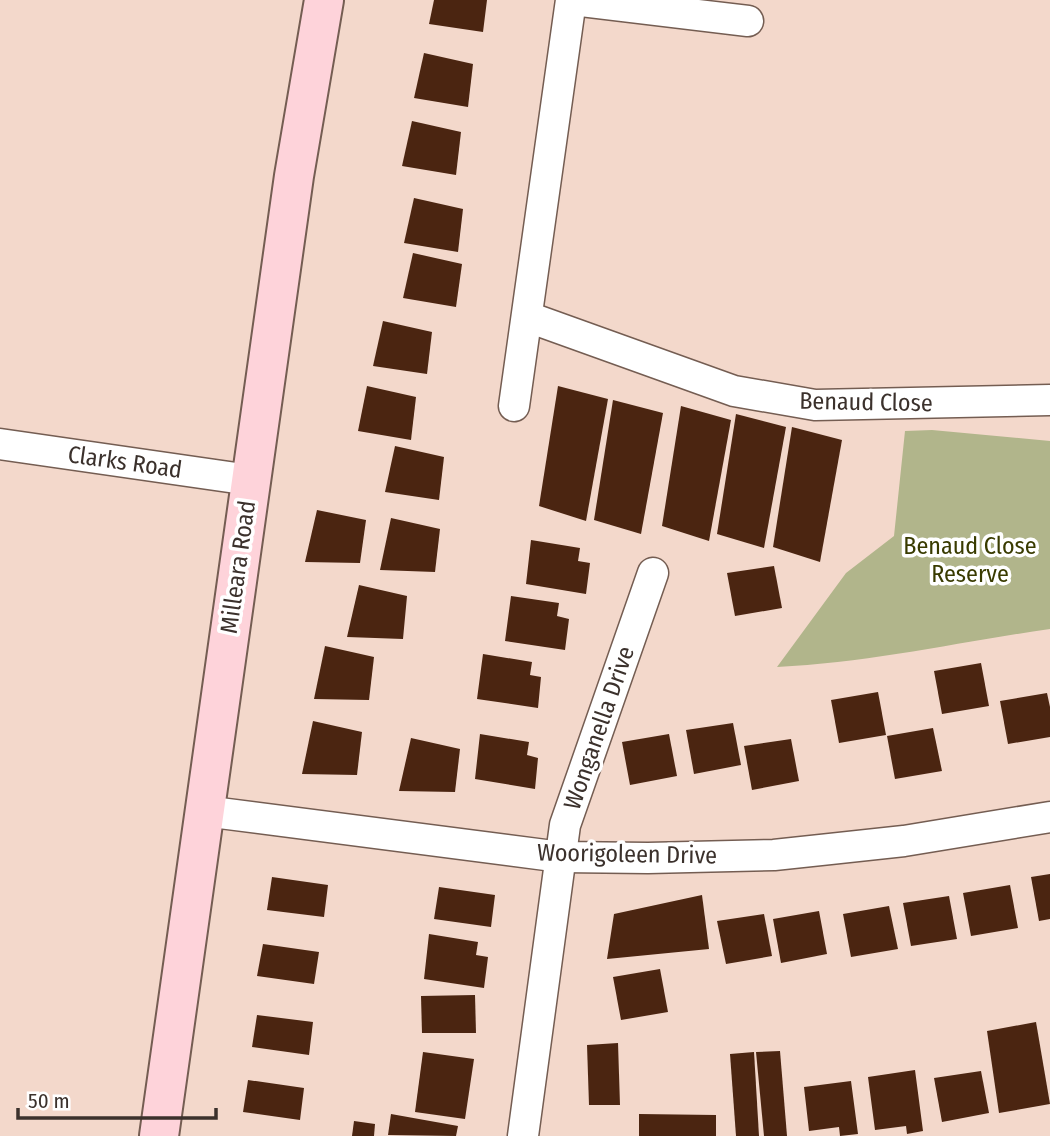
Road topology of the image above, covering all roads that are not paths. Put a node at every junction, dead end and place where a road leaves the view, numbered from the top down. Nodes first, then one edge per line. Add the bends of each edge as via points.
1 (324, 0) edge
2 (572, 0) edge
3 (748, 21) dead end
4 (528, 317) junction
5 (1050, 400) edge
6 (514, 407) dead end
7 (0, 444) edge
8 (250, 480) junction
9 (653, 573) dead end
10 (204, 811) junction
11 (1050, 817) edge
12 (561, 858) junction
13 (159, 1136) edge
14 (523, 1136) edge

1 - 8 main road, Milleara Road
2 - 3 street
2 - 4 street
4 - 5 street, Benaud Close via 733,391 815,405
4 - 6 street
7 - 8 street, Clarks Road
8 - 10 main road, Milleara Road
9 - 12 street, Wonganella Drive via 565,825
10 - 12 street, Woorigoleen Drive
10 - 13 main road, Milleara Road
11 - 12 street, Woorigoleen Drive via 904,841 774,855
12 - 14 street, Wonganella Drive

